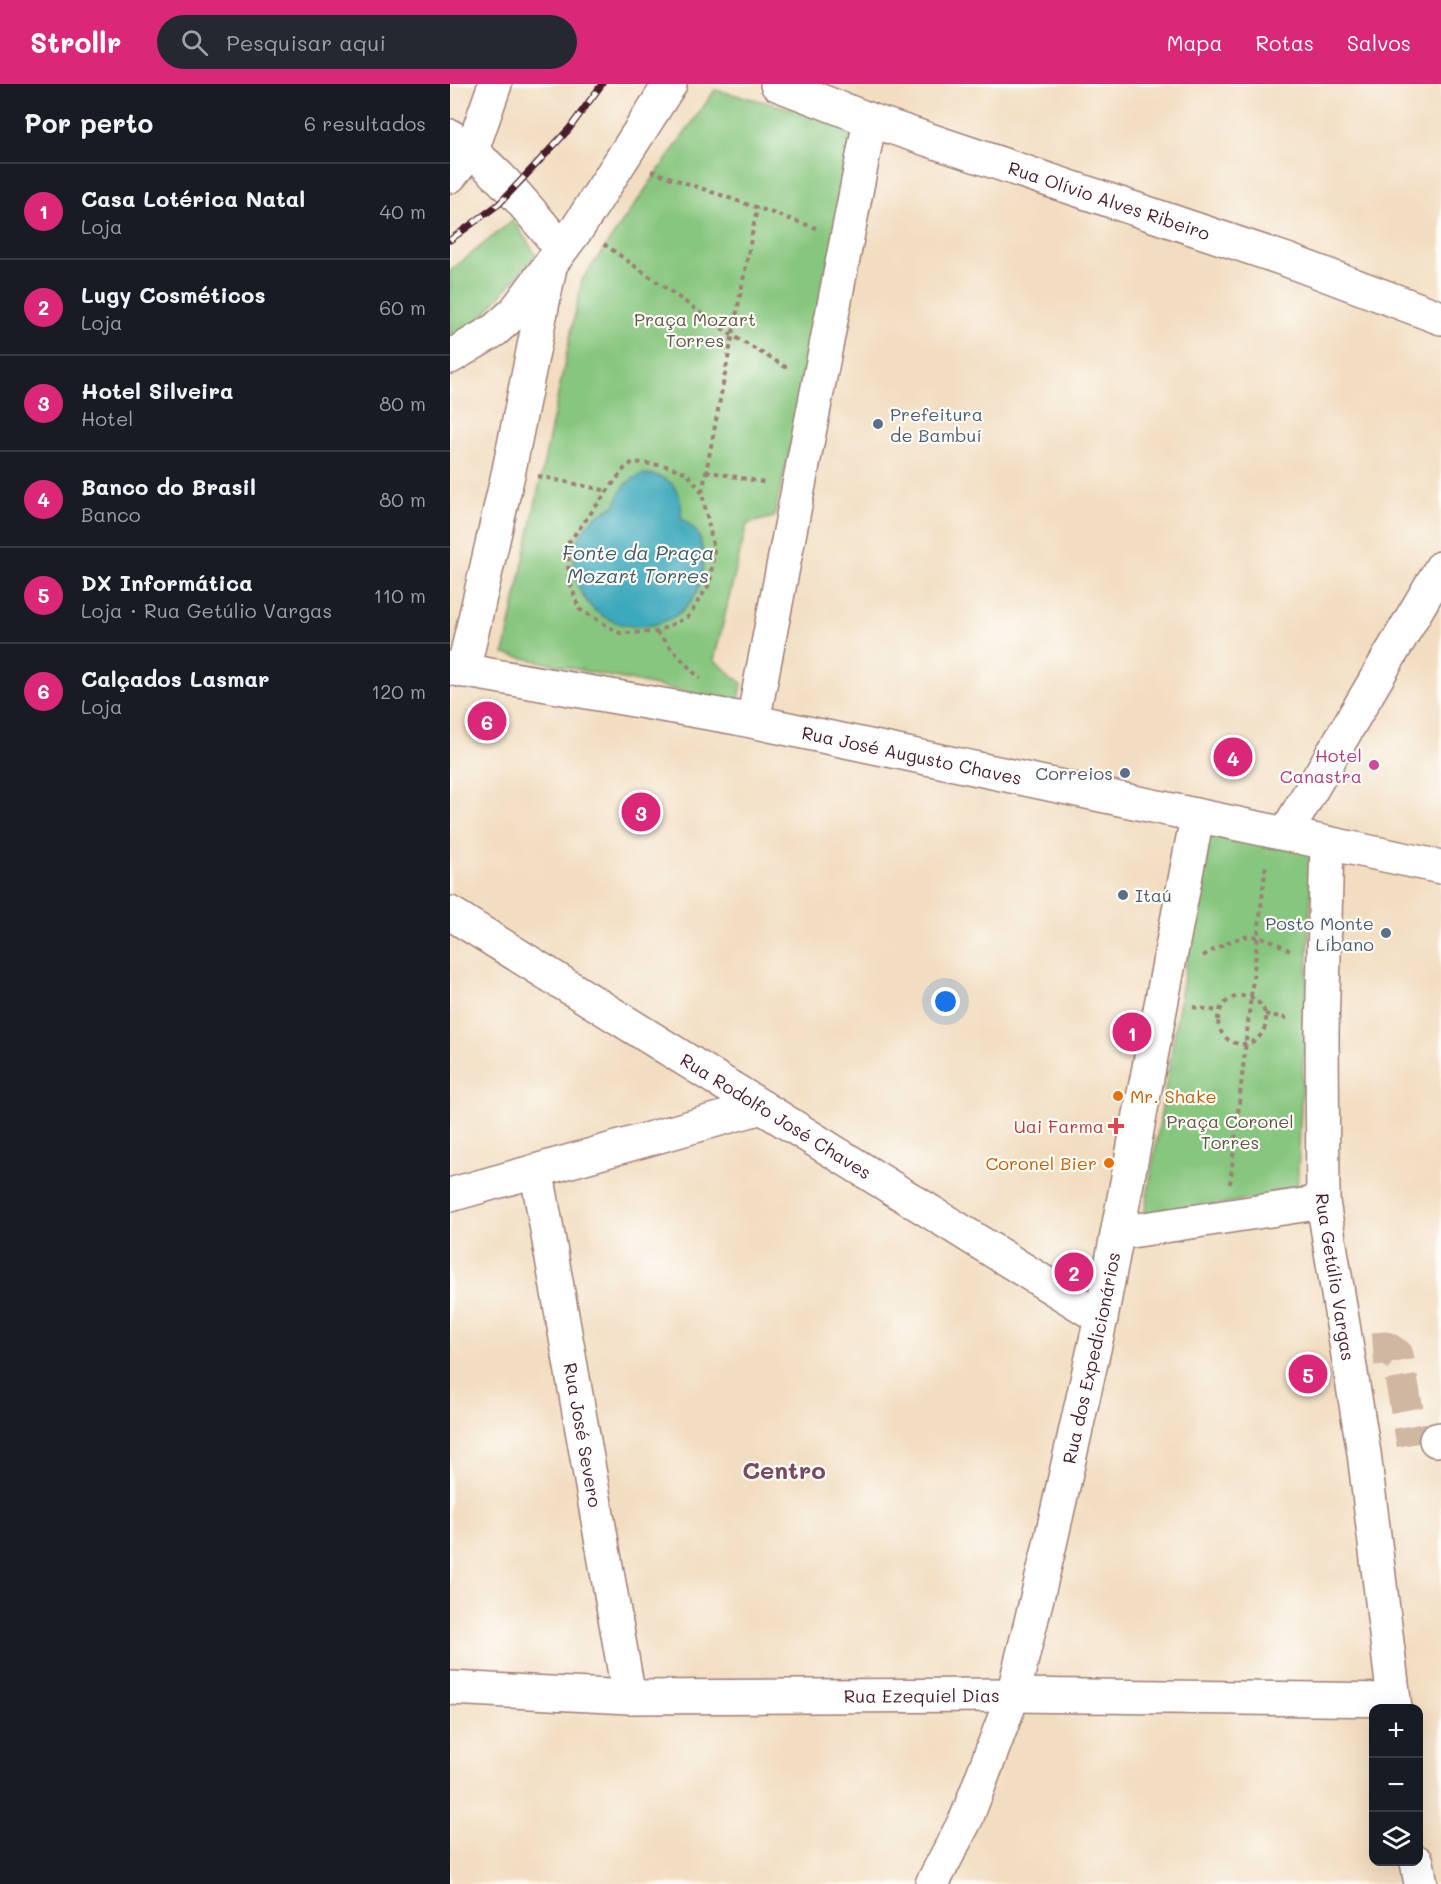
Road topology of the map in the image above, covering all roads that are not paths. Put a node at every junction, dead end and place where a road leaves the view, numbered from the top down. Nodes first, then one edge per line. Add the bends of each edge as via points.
1 (495, 84) edge
2 (670, 84) edge
3 (777, 84) edge
4 (870, 120) junction
5 (461, 143) edge
6 (450, 176) edge
7 (563, 247) junction
8 (1441, 318) edge
9 (450, 357) edge
10 (1436, 586) edge
11 (456, 670) edge
12 (753, 721) junction
13 (1197, 817) junction
14 (1276, 831) junction
15 (1327, 843) junction
16 (1441, 867) edge
17 (450, 913) edge
18 (762, 1107) junction
19 (537, 1173) junction
20 (450, 1195) edge
21 (1323, 1202) junction
22 (1118, 1233) junction
23 (1101, 1318) junction
24 (450, 1688) edge
25 (1013, 1695) junction
26 (629, 1697) junction
27 (1394, 1704) edge
28 (1418, 1866) edge
29 (932, 1884) edge
30 (1420, 1884) edge

1 - 5 street
2 - 7 street
3 - 4 street, Rua Olívio Alves Ribeiro
4 - 8 street, Rua Olívio Alves Ribeiro via 1287,260
4 - 12 street
5 - 6 street
5 - 7 street via 512,190
7 - 9 street via 514,313 495,330
7 - 11 street
10 - 14 street
11 - 12 street, Rua José Augusto Chaves
12 - 13 street, Rua José Augusto Chaves
13 - 14 street, Rua José Augusto Chaves
13 - 22 street, Rua dos Expedicionários via 1191,959
14 - 15 street, Rua José Augusto Chaves
15 - 16 street, Rua José Augusto Chaves
15 - 21 street, Rua Getúlio Vargas
17 - 18 street, Rua Rodolfo José Chaves
18 - 19 street
18 - 23 street, Rua Rodolfo José Chaves
19 - 20 street
19 - 26 street, Rua José Severo
21 - 22 street
21 - 27 street, Rua Getúlio Vargas via 1360,1350 1376,1451
22 - 23 street, Rua dos Expedicionários
23 - 25 street, Rua dos Expedicionários
24 - 26 street, Rua Ezequiel Dias
25 - 26 street, Rua Ezequiel Dias
25 - 27 street, Rua Ezequiel Dias
25 - 29 street, Rua dos Expedicionários via 967,1817
28 - 30 street

